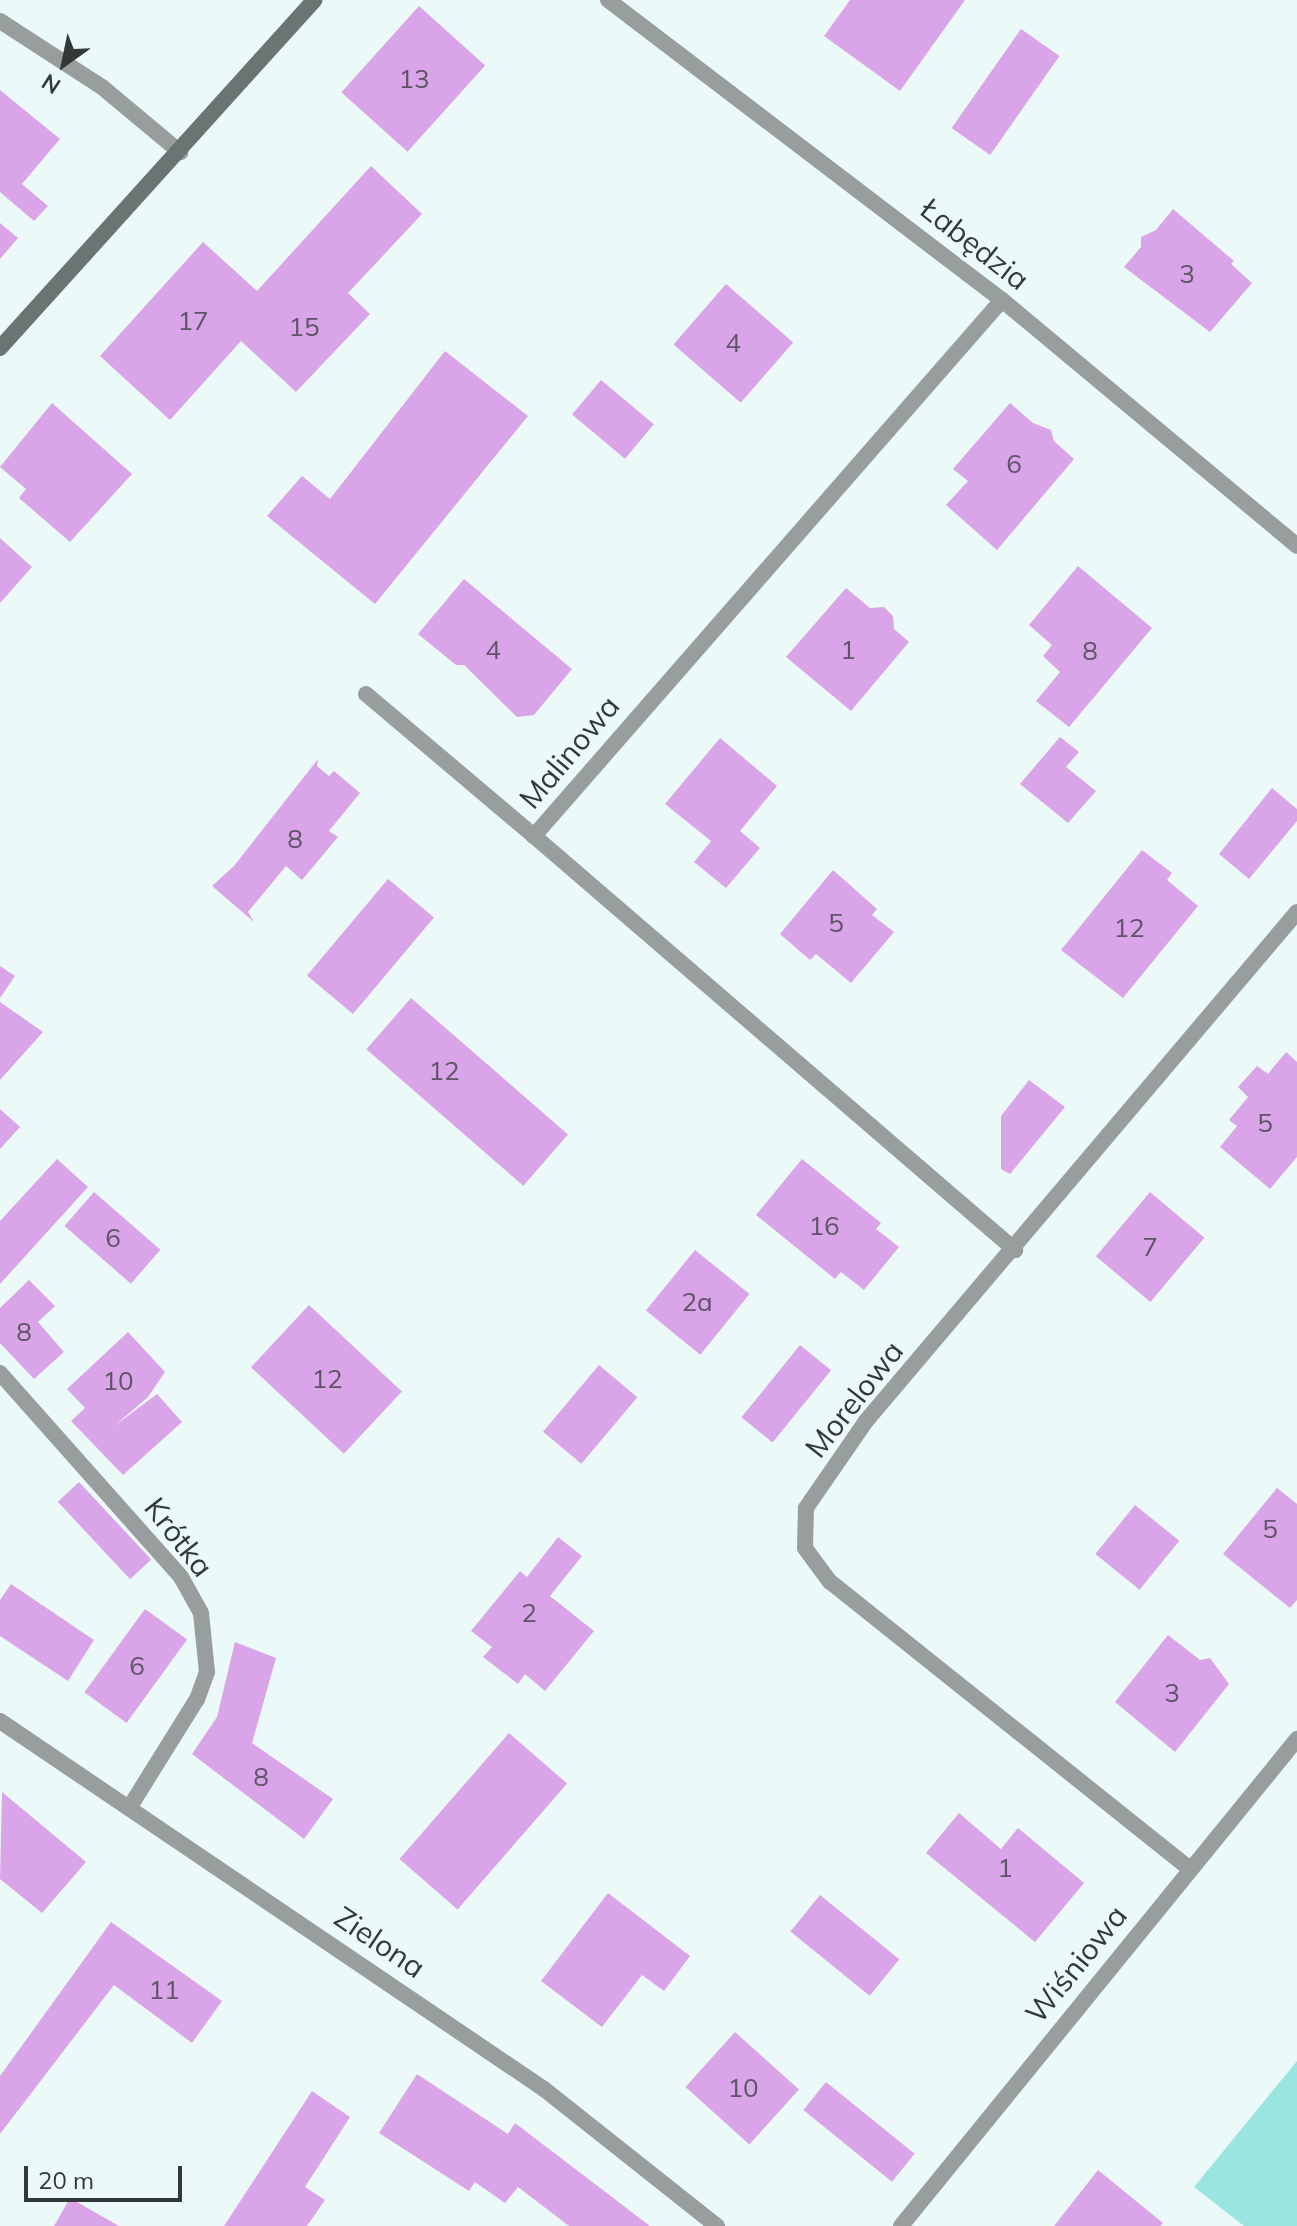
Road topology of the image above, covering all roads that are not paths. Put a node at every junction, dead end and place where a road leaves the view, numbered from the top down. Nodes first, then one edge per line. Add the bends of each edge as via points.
1 (314, 0) edge
2 (608, 0) edge
3 (0, 21) edge
4 (180, 152) junction
5 (1002, 300) junction
6 (0, 348) edge
7 (1297, 546) edge
8 (366, 694) dead end
9 (534, 836) junction
10 (1297, 912) edge
11 (1015, 1250) junction
12 (0, 1373) edge
13 (0, 1721) edge
14 (1297, 1739) edge
15 (131, 1805) junction
16 (1190, 1869) junction
17 (717, 2226) edge
18 (901, 2226) edge

1 - 4 street
2 - 5 street, Łabędzia
3 - 4 street via 102,87
4 - 6 street
5 - 7 street, Łabędzia
5 - 9 street, Malinowa
8 - 9 street
9 - 11 street, Malinowa
10 - 11 street, Morelowa
11 - 16 street, Morelowa via 866,1421 806,1508 805,1548 830,1582
12 - 15 street, Krótka via 181,1577 201,1613 207,1672 197,1699
13 - 15 street, Zielona
14 - 16 street, Wiśniowa
15 - 17 street, Zielona via 544,2089
16 - 18 street, Wiśniowa

